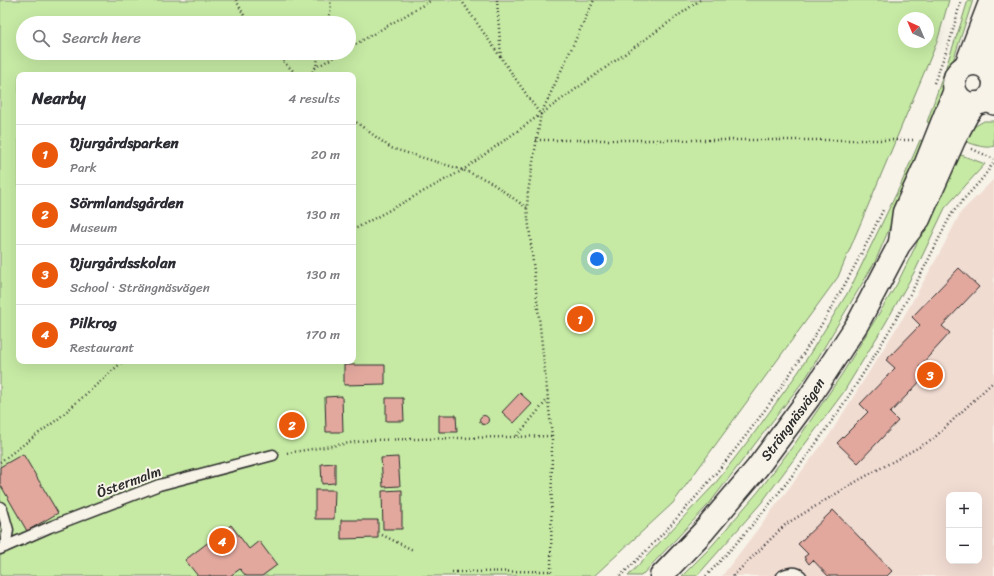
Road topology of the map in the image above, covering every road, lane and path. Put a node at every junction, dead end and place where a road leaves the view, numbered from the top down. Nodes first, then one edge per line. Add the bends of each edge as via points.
1 (236, 0) edge
2 (330, 0) edge
3 (432, 0) edge
4 (461, 0) edge
5 (497, 0) edge
6 (594, 0) edge
7 (700, 0) edge
8 (961, 0) edge
9 (991, 0) edge
10 (994, 11) edge
11 (244, 16) edge
12 (329, 16) edge
13 (356, 44) edge
14 (501, 57) junction
15 (282, 60) edge
16 (317, 60) edge
17 (329, 60) edge
18 (966, 65) junction
19 (315, 68) junction
20 (295, 72) edge
21 (312, 72) edge
22 (992, 77) edge
23 (934, 84) dead end
24 (955, 90) junction
25 (984, 103) edge
26 (541, 114) junction
27 (356, 122) edge
28 (916, 133) dead end
29 (536, 140) junction
30 (913, 140) junction
31 (911, 146) dead end
32 (970, 148) dead end
33 (994, 160) edge
34 (463, 170) junction
35 (885, 204) dead end
36 (527, 208) junction
37 (356, 228) edge
38 (899, 245) junction
39 (120, 364) edge
40 (994, 381) edge
41 (548, 399) junction
42 (516, 436) junction
43 (552, 436) junction
44 (273, 455) joint
45 (0, 462) edge
46 (0, 507) edge
47 (382, 535) dead end
48 (2, 548) edge
49 (413, 550) dead end
50 (550, 571) junction
51 (452, 572) dead end
52 (551, 576) edge
53 (620, 576) edge
54 (661, 576) edge
55 (706, 576) edge
56 (733, 576) edge
57 (782, 576) edge
58 (801, 576) edge

1 - 11 path
2 - 12 path
3 - 13 path
4 - 14 path
5 - 14 path
6 - 26 path
7 - 26 path
8 - 23 path via 950,41
9 - 18 main road
10 - 22 main road
14 - 26 path
15 - 20 path
16 - 19 path
17 - 19 path
18 - 22 main road via 980,65 986,68
18 - 24 main road via 955,75
19 - 21 path
22 - 25 main road via 992,92
24 - 25 main road via 963,101
24 - 38 main road, Strängnäsvägen via 904,212
25 - 38 main road, Strängnäsvägen via 967,115 919,219
26 - 29 path
26 - 34 path
27 - 34 path via 391,148
28 - 30 path
29 - 30 path
29 - 36 path
30 - 31 path
32 - 33 path
33 - 55 path via 989,170 950,215 922,272 887,333 825,430 755,523
34 - 36 path via 489,181
34 - 37 path
35 - 53 path via 826,318 777,394 692,502
36 - 41 path
38 - 54 main road, Strängnäsvägen via 858,323 809,398 757,468 703,532
39 - 45 path via 58,419
40 - 56 path via 932,440 786,524
41 - 42 path
41 - 43 path
42 - 43 path
42 - 44 path via 369,440
43 - 50 path
44 - 48 lane, Östermalm via 159,485
46 - 48 lane via 8,530
47 - 49 path
50 - 51 path
50 - 52 path
57 - 58 lane via 788,573

